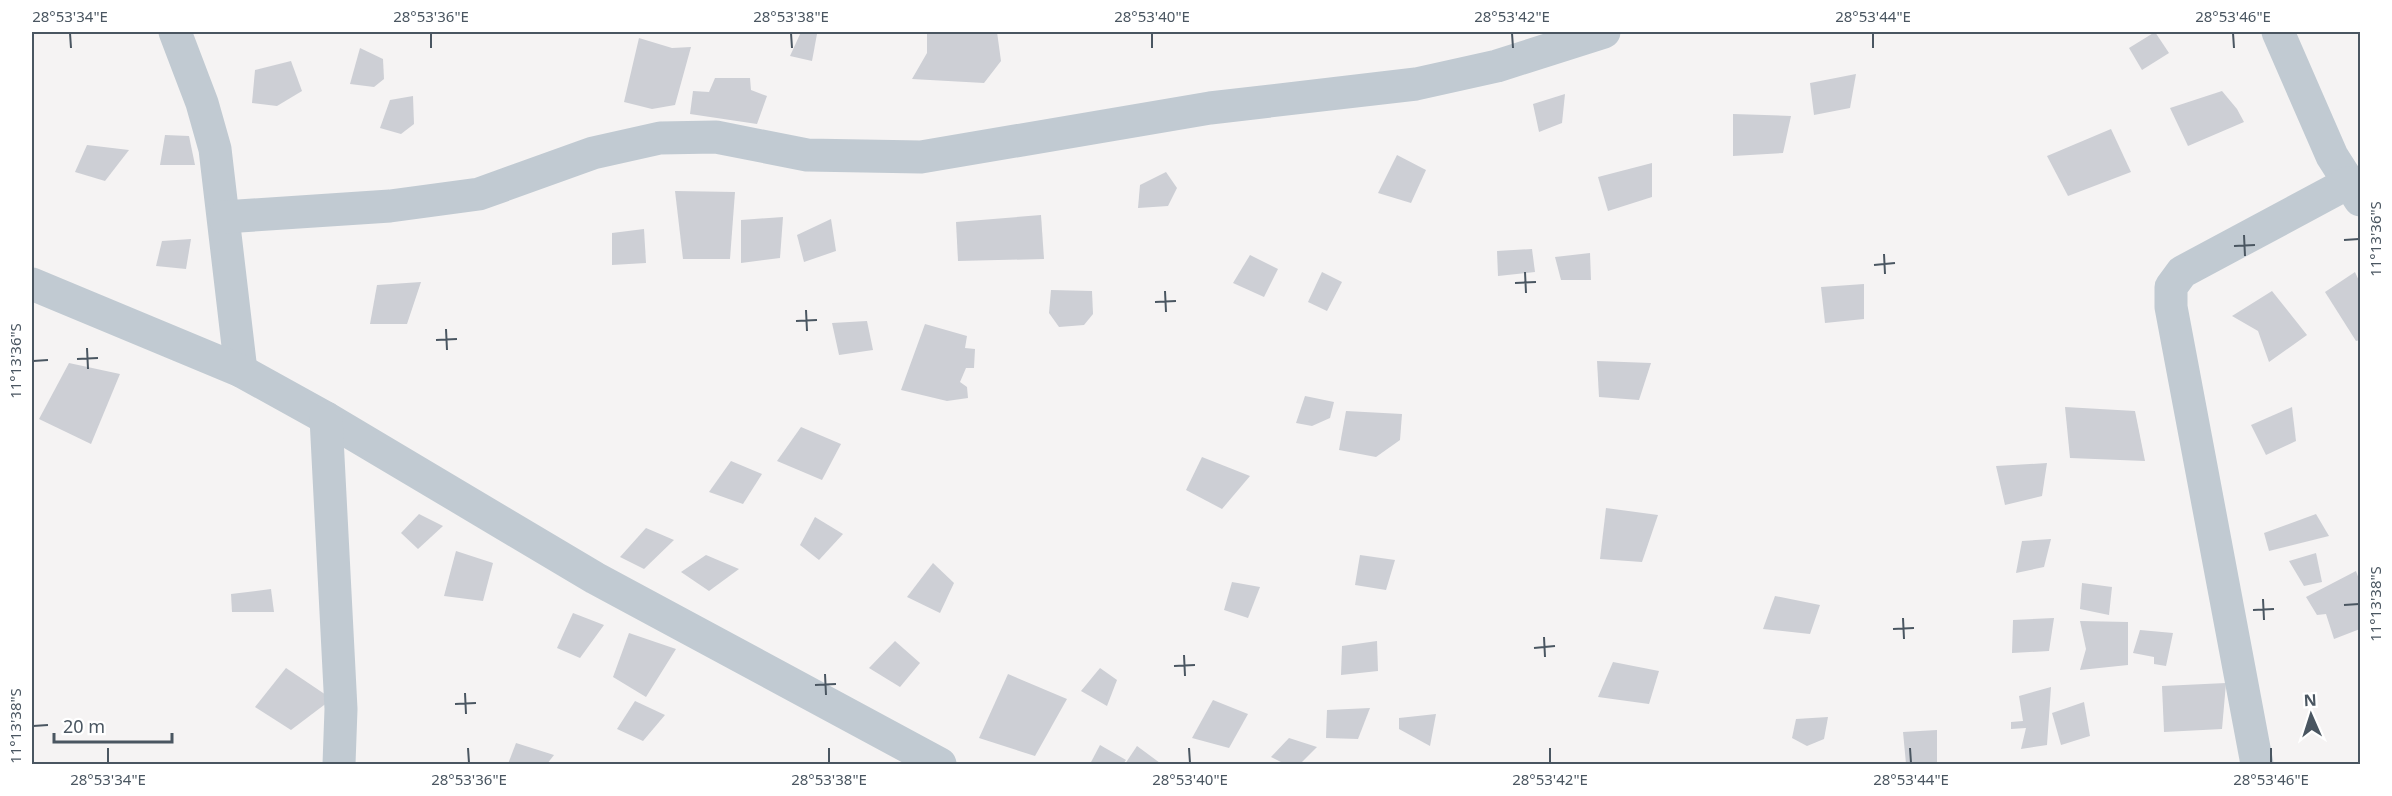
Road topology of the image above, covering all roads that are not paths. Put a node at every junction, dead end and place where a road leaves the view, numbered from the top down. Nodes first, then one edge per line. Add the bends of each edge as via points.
1 (175, 32) edge
2 (1604, 32) edge
3 (2278, 32) edge
4 (2354, 192) edge
5 (224, 217) junction
6 (32, 284) edge
7 (241, 371) junction
8 (326, 418) junction
9 (339, 765) edge
10 (940, 765) edge
11 (2257, 765) edge

1 - 5 street via 202,103 214,149
2 - 5 street via 1497,66 1416,84 1210,108 921,157 807,155 716,138 660,138 593,153 479,194 390,206
3 - 4 street via 2332,156
4 - 11 street via 2182,272 2171,287 2171,307
5 - 7 street
6 - 7 street
7 - 8 street
8 - 9 street via 341,709
8 - 10 street via 595,578

